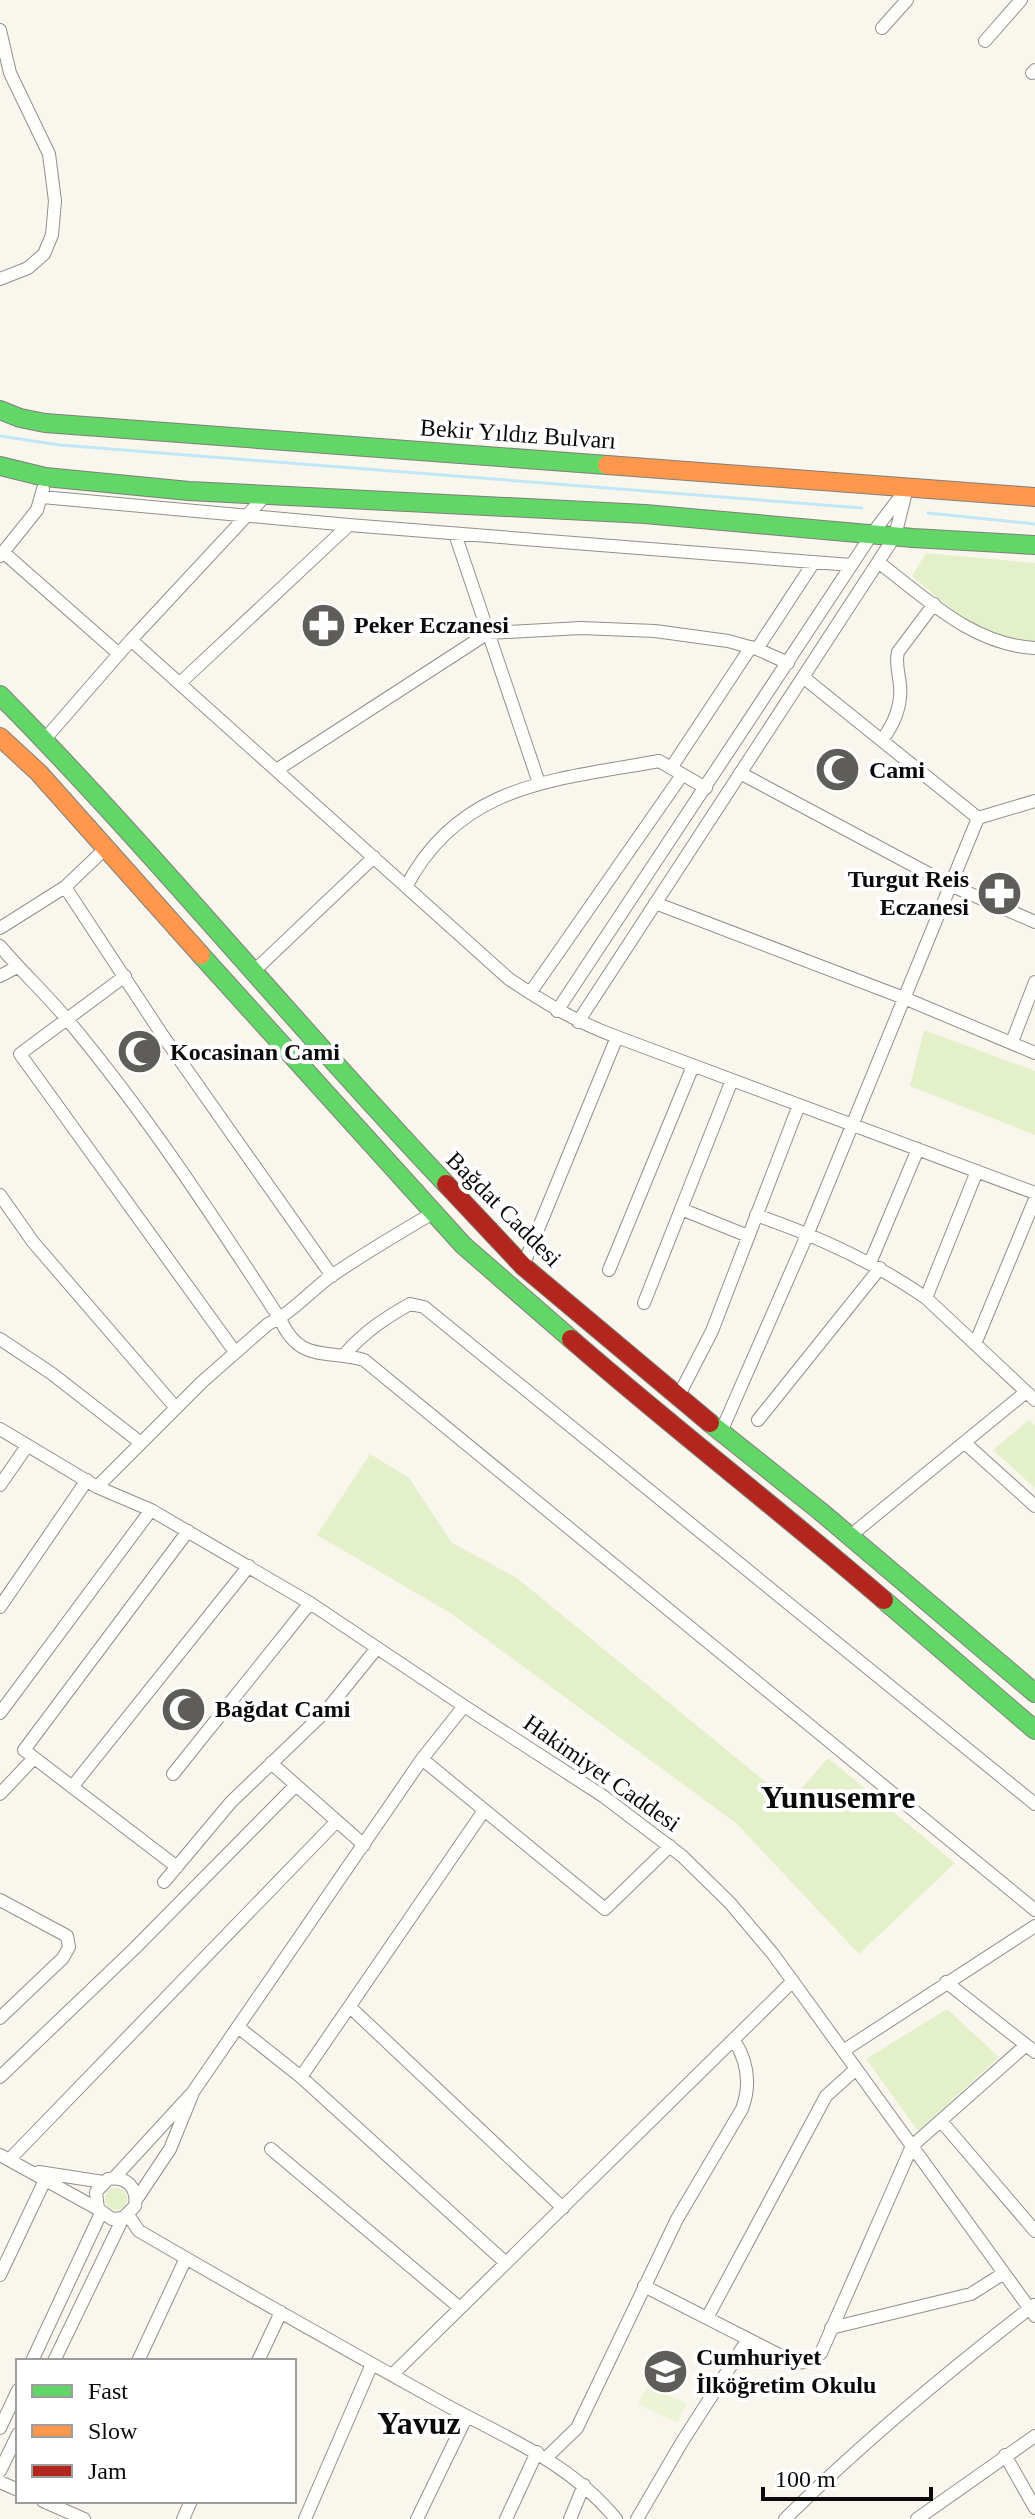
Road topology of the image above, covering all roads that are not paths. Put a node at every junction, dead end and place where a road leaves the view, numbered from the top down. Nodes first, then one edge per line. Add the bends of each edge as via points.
1 (907, 0) edge
2 (1021, 0) edge
3 (882, 28) dead end
4 (0, 30) edge
5 (985, 41) dead end
6 (0, 279) edge
7 (0, 410) edge
8 (0, 466) edge
9 (45, 477) junction
10 (907, 488) junction
11 (265, 496) junction
12 (42, 497) junction
13 (1035, 497) edge
14 (244, 516) junction
15 (349, 525) junction
16 (455, 534) junction
17 (872, 534) junction
18 (895, 536) junction
19 (1035, 545) edge
20 (1, 554) edge
21 (814, 562) junction
22 (878, 562) junction
23 (851, 565) junction
24 (934, 604) junction
25 (488, 633) junction
26 (131, 640) junction
27 (754, 648) junction
28 (1035, 648) edge
29 (119, 654) junction
30 (788, 663) junction
31 (803, 677) junction
32 (180, 683) junction
33 (0, 695) edge
34 (0, 737) edge
35 (44, 740) junction
36 (882, 740) junction
37 (278, 769) junction
38 (677, 771) junction
39 (740, 773) junction
40 (539, 783) junction
41 (706, 788) junction
42 (1035, 801) edge
43 (978, 818) junction
44 (106, 848) junction
45 (374, 857) junction
46 (950, 885) junction
47 (65, 887) junction
48 (406, 887) junction
49 (655, 903) junction
50 (1035, 922) edge
51 (0, 928) edge
52 (0, 946) edge
53 (17, 967) junction
54 (252, 973) junction
55 (0, 976) edge
56 (125, 976) junction
57 (1035, 982) edge
58 (530, 993) junction
59 (904, 998) junction
60 (557, 1011) junction
61 (66, 1018) junction
62 (578, 1022) junction
63 (617, 1037) junction
64 (1012, 1042) junction
65 (1035, 1053) edge
66 (693, 1066) junction
67 (732, 1080) junction
68 (799, 1105) junction
69 (851, 1124) junction
70 (918, 1149) junction
71 (977, 1171) junction
72 (1035, 1193) edge
73 (0, 1195) edge
74 (1035, 1199) edge
75 (681, 1209) junction
76 (433, 1213) junction
77 (756, 1215) junction
78 (808, 1233) junction
79 (748, 1236) junction
80 (875, 1265) junction
81 (523, 1266) junction
82 (609, 1270) dead end
83 (332, 1276) junction
84 (926, 1298) junction
85 (644, 1303) dead end
86 (280, 1319) junction
87 (0, 1339) edge
88 (975, 1344) junction
89 (235, 1352) junction
90 (344, 1355) junction
91 (1031, 1396) edge
92 (678, 1397) junction
93 (176, 1408) junction
94 (758, 1420) dead end
95 (0, 1429) edge
96 (721, 1432) junction
97 (141, 1443) junction
98 (965, 1443) junction
99 (27, 1446) junction
100 (92, 1484) junction
101 (0, 1485) edge
102 (1035, 1506) edge
103 (151, 1510) junction
104 (188, 1531) junction
105 (850, 1536) junction
106 (249, 1566) junction
107 (310, 1603) junction
108 (0, 1607) edge
109 (377, 1648) junction
110 (1035, 1693) edge
111 (464, 1706) junction
112 (0, 1713) edge
113 (1035, 1730) edge
114 (34, 1758) junction
115 (422, 1759) junction
116 (271, 1763) junction
117 (173, 1774) dead end
118 (296, 1785) junction
119 (72, 1787) junction
120 (0, 1794) edge
121 (1035, 1804) edge
122 (483, 1812) junction
123 (337, 1821) junction
124 (364, 1845) junction
125 (670, 1846) junction
126 (177, 1867) junction
127 (164, 1882) dead end
128 (0, 1900) edge
129 (1035, 1910) edge
130 (1035, 1926) edge
131 (793, 1981) junction
132 (946, 1982) junction
133 (350, 2007) junction
134 (0, 2018) edge
135 (238, 2027) junction
136 (734, 2040) junction
137 (1030, 2049) edge
138 (843, 2051) junction
139 (856, 2069) junction
140 (0, 2077) edge
141 (301, 2077) junction
142 (193, 2092) junction
143 (941, 2121) junction
144 (912, 2146) junction
145 (271, 2149) dead end
146 (4, 2158) edge
147 (28, 2170) junction
148 (45, 2180) junction
149 (109, 2180) junction
150 (136, 2200) junction
151 (563, 2208) junction
152 (100, 2211) junction
153 (126, 2217) junction
154 (1035, 2231) edge
155 (186, 2258) junction
156 (506, 2263) junction
157 (1004, 2273) junction
158 (0, 2275) edge
159 (644, 2286) junction
160 (460, 2308) junction
161 (1033, 2309) edge
162 (281, 2312) junction
163 (707, 2318) junction
164 (831, 2328) junction
165 (748, 2339) junction
166 (33, 2359) edge
167 (55, 2359) edge
168 (139, 2359) edge
169 (259, 2359) edge
170 (372, 2364) junction
171 (392, 2375) junction
172 (16, 2394) edge
173 (467, 2416) junction
174 (0, 2428) edge
175 (1035, 2436) edge
176 (16, 2438) edge
177 (542, 2455) junction
178 (1005, 2455) junction
179 (0, 2471) edge
180 (584, 2485) junction
181 (71, 2507) edge
182 (1035, 2508) edge
183 (84, 2519) edge
184 (305, 2519) edge
185 (417, 2519) edge
186 (506, 2519) edge
187 (570, 2519) edge
188 (616, 2519) edge
189 (637, 2519) edge
190 (785, 2519) edge
191 (917, 2519) edge

1 - 3 street
2 - 5 street
4 - 6 street via 10,73 49,154 55,201 44,254 28,268
7 - 10 main road, Bekir Yıldız Bulvarı via 45,423
8 - 9 main road
9 - 11 main road
9 - 12 street
10 - 13 main road, Bekir Yıldız Bulvarı
10 - 17 street
10 - 18 street
11 - 14 street
11 - 17 main road via 645,514
12 - 14 street
12 - 20 street
14 - 15 street
14 - 26 street
15 - 16 street
15 - 32 street
16 - 21 street
16 - 25 street
17 - 18 main road
17 - 23 street
18 - 19 main road
18 - 22 street
20 - 29 street
21 - 23 street
21 - 27 street
22 - 24 street
22 - 31 street
23 - 30 street
24 - 28 street via 986,638
24 - 36 street via 898,652 900,701
25 - 27 street via 618,629 710,637
25 - 37 street
25 - 40 street
26 - 29 street
26 - 32 street
27 - 30 street
27 - 38 street
29 - 35 street
30 - 41 street
31 - 36 street
31 - 39 street
32 - 37 street
33 - 35 main road, Bağdat Caddesi
34 - 44 main road, Bağdat Caddesi
35 - 54 main road, Bağdat Caddesi
36 - 43 street
37 - 45 street
38 - 40 street via 659,761
38 - 41 street
38 - 58 street
39 - 46 street
39 - 49 street
40 - 48 street via 492,799 453,825 431,847
41 - 60 street
42 - 43 street
43 - 46 street
44 - 47 street
44 - 76 main road, Bağdat Caddesi
45 - 48 street
45 - 54 street
46 - 50 street
46 - 59 street
47 - 51 street
47 - 56 street
48 - 58 street
49 - 59 street
49 - 62 street
52 - 53 street
53 - 55 street
53 - 61 street
54 - 81 main road, Bağdat Caddesi
56 - 61 street
56 - 83 street
57 - 64 street
58 - 60 street
59 - 64 street
59 - 69 street
60 - 62 street
61 - 86 street via 200,1196
61 - 89 street via 20,1054
62 - 63 street
63 - 66 street
63 - 81 street
64 - 65 street
66 - 67 street
66 - 82 street
67 - 68 street
67 - 75 street
68 - 69 street
68 - 77 street
69 - 70 street
69 - 78 street
70 - 71 street
70 - 80 street
71 - 72 street
71 - 84 street
73 - 93 street via 33,1242
74 - 88 street
75 - 79 street
75 - 85 street
76 - 83 street
76 - 113 main road, Bağdat Caddesi via 649,1407 827,1550
77 - 78 street
77 - 79 street
78 - 80 street
78 - 96 street
79 - 92 street via 712,1331
80 - 84 street
80 - 94 street
81 - 92 main road, Bağdat Caddesi
83 - 86 street
84 - 88 street
86 - 89 street
86 - 90 street via 288,1336 303,1348
87 - 97 street
88 - 91 street
89 - 93 street
90 - 121 street via 377,1323 410,1304 424,1307
90 - 129 street via 364,1360
91 - 98 street
92 - 96 main road, Bağdat Caddesi
93 - 97 street
95 - 99 street, Hakimiyet Caddesi
96 - 105 main road, Bağdat Caddesi
97 - 100 street
98 - 102 street
98 - 105 street
99 - 100 street, Hakimiyet Caddesi
99 - 101 street
100 - 103 street, Hakimiyet Caddesi
100 - 108 street
103 - 104 street, Hakimiyet Caddesi
103 - 112 street
104 - 106 street, Hakimiyet Caddesi
104 - 114 street via 24,1750
105 - 110 main road, Bağdat Caddesi
106 - 107 street, Hakimiyet Caddesi
106 - 119 street
107 - 109 street, Hakimiyet Caddesi
107 - 117 street
109 - 111 street, Hakimiyet Caddesi
109 - 116 street via 326,1711
111 - 115 street
111 - 125 street, Hakimiyet Caddesi
114 - 119 street
114 - 120 street
115 - 122 street
115 - 124 street
116 - 118 street
116 - 126 street
118 - 123 street
118 - 140 street
119 - 126 street
122 - 125 street via 605,1909
122 - 133 street
123 - 124 street
123 - 146 street
124 - 135 street
125 - 131 street, Hakimiyet Caddesi via 730,1903
126 - 127 street
128 - 134 street via 69,1941 63,1958
130 - 132 street
131 - 136 street
131 - 138 street, Hakimiyet Caddesi
132 - 137 street
132 - 138 street
133 - 141 street
133 - 151 street
135 - 141 street
135 - 142 street
136 - 151 street
136 - 159 street via 747,2075 742,2109
137 - 143 street
138 - 139 street, Hakimiyet Caddesi
139 - 144 street, Hakimiyet Caddesi
139 - 163 street via 826,2096
141 - 156 street
142 - 149 street
142 - 150 street via 170,2149
143 - 144 street
143 - 154 street
144 - 157 street, Hakimiyet Caddesi
144 - 164 street
145 - 160 street
146 - 147 street
147 - 148 street
147 - 149 street
148 - 152 street
148 - 158 street
149 - 150 street via 130,2184
149 - 152 street via 95,2197
150 - 153 street
151 - 156 street
152 - 153 street via 112,2219
152 - 166 street
153 - 155 street via 139,2231
153 - 167 street
155 - 162 street
155 - 168 street
156 - 160 street
157 - 161 street, Hakimiyet Caddesi
157 - 164 street via 971,2294
159 - 163 street
159 - 177 street via 577,2428
160 - 171 street
161 - 190 street via 913,2402
162 - 169 street
162 - 170 street
163 - 165 street
164 - 165 street via 821,2353 803,2363
165 - 189 street
170 - 171 street
170 - 184 street
171 - 173 street
172 - 174 street
173 - 177 street
173 - 185 street
175 - 178 street
176 - 179 street
177 - 180 street
177 - 186 street
178 - 182 street
178 - 191 street
180 - 187 street
180 - 188 street
181 - 183 street

